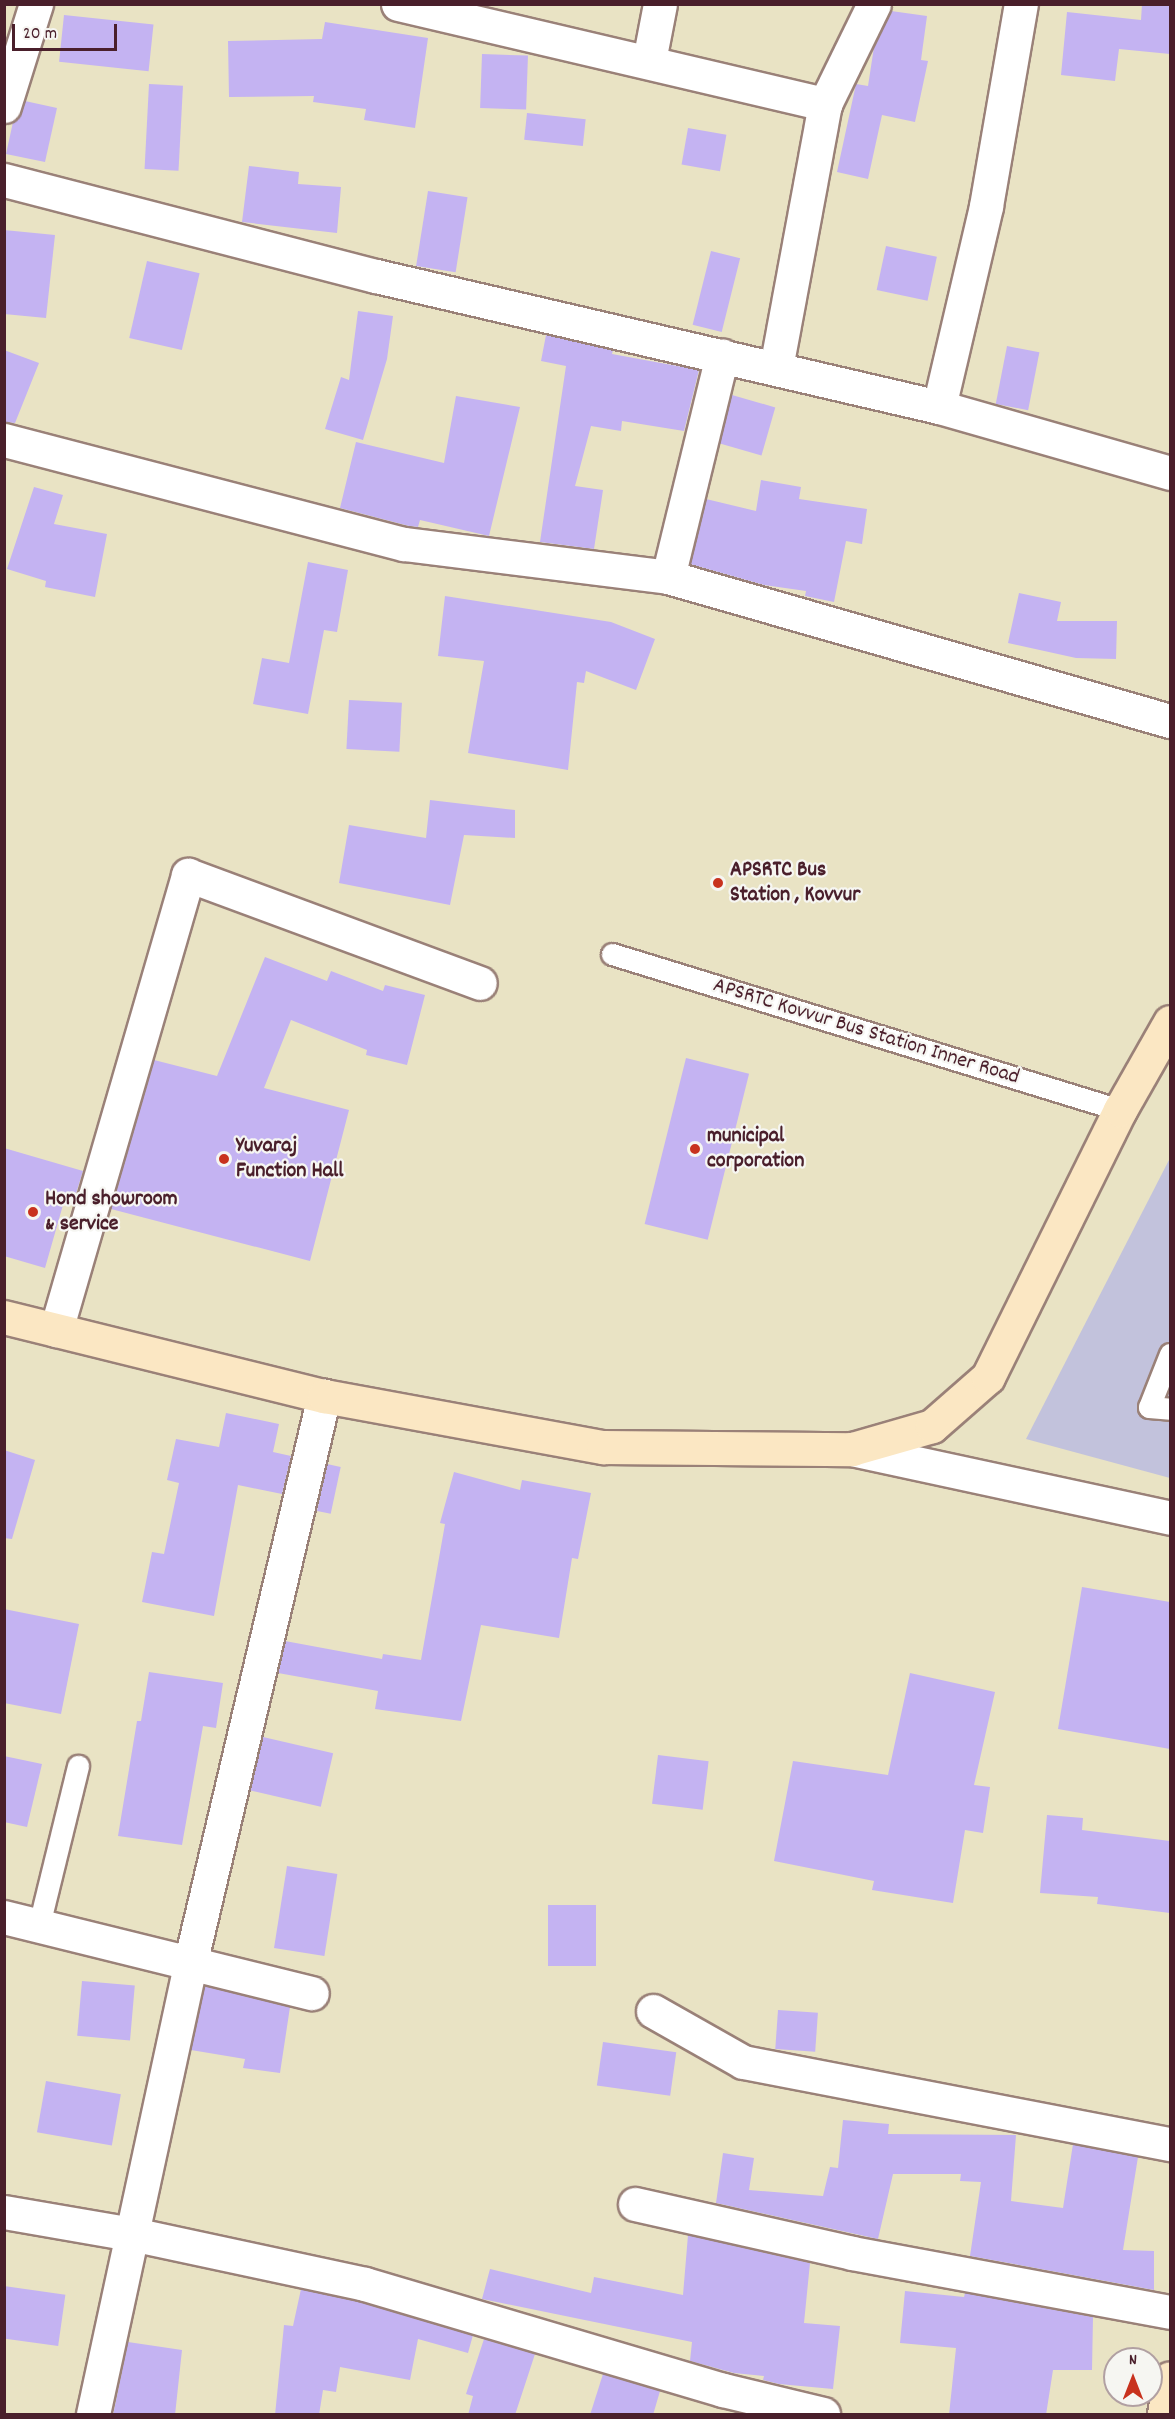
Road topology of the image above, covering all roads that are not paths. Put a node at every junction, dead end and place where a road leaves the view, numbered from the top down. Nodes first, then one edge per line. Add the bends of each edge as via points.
1 (36, 4) edge
2 (398, 4) edge
3 (660, 4) edge
4 (874, 4) edge
5 (1021, 4) edge
6 (649, 61) junction
7 (825, 104) junction
8 (4, 106) edge
9 (4, 180) edge
10 (722, 356) junction
11 (776, 368) junction
12 (939, 407) junction
13 (4, 440) edge
14 (1170, 473) edge
15 (668, 577) junction
16 (1170, 721) edge
17 (612, 954) dead end
18 (480, 983) dead end
19 (1170, 1022) edge
20 (1120, 1110) junction
21 (4, 1317) edge
22 (56, 1330) junction
23 (1170, 1354) edge
24 (324, 1396) junction
25 (1170, 1409) edge
26 (852, 1449) junction
27 (1170, 1518) edge
28 (78, 1766) dead end
29 (4, 1917) edge
30 (39, 1925) junction
31 (190, 1964) junction
32 (312, 1993) dead end
33 (653, 2011) dead end
34 (1170, 2144) edge
35 (635, 2204) dead end
36 (4, 2212) edge
37 (132, 2234) junction
38 (1170, 2312) edge
39 (1170, 2378) edge
40 (1166, 2413) edge
41 (93, 2415) edge
42 (823, 2415) edge

1 - 8 street
2 - 6 street
3 - 6 street
4 - 7 street
5 - 12 street via 986,206
6 - 7 street
7 - 11 street
9 - 10 street via 376,276
10 - 11 street
10 - 15 street
11 - 12 street
12 - 14 street
13 - 15 street via 404,544
15 - 16 street
17 - 20 lane, APSRTC Kovvur Bus Station Inner Road
18 - 22 street via 188,875
19 - 20 main road
20 - 26 main road via 988,1377 932,1426
21 - 22 main road
22 - 24 main road
23 - 25 lane via 1149,1407
24 - 26 main road via 603,1447
24 - 31 street
26 - 27 street
28 - 30 lane
29 - 30 street
30 - 31 street
31 - 32 street
31 - 37 street
33 - 34 street via 743,2062
35 - 38 street via 852,2253
36 - 37 street
37 - 41 street
37 - 42 street via 365,2284 723,2390
39 - 40 main road

